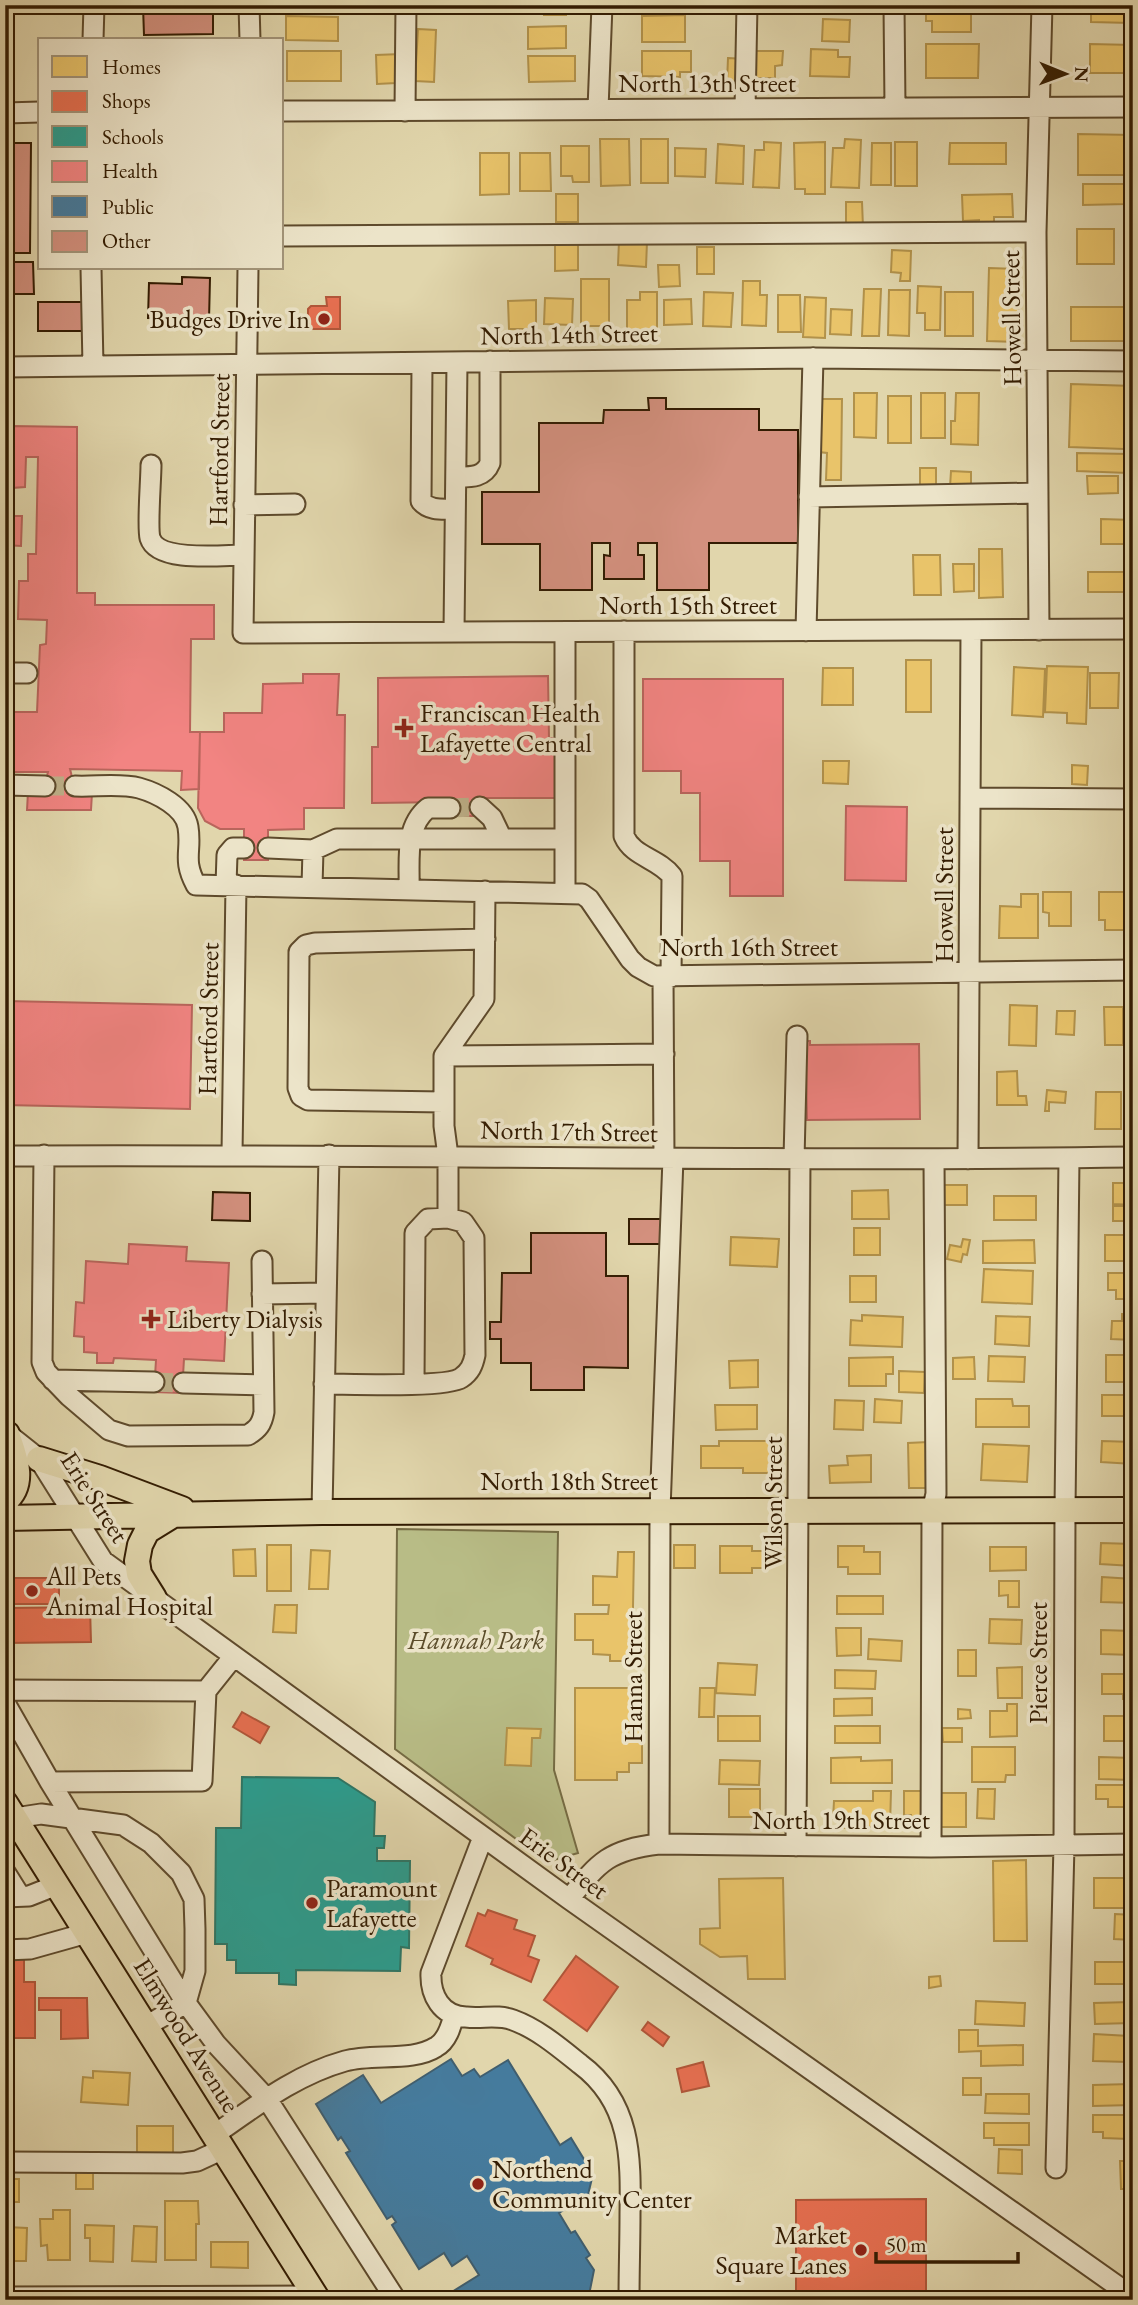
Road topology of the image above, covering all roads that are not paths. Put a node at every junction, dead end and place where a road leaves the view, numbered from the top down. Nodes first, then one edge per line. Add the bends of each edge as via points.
1 (94, 5) edge
2 (249, 5) edge
3 (405, 5) edge
4 (602, 5) edge
5 (747, 5) edge
6 (894, 5) edge
7 (1042, 5) edge
8 (93, 38) edge
9 (250, 38) edge
10 (895, 107) junction
11 (1133, 107) edge
12 (1038, 108) junction
13 (745, 109) junction
14 (598, 110) junction
15 (284, 111) edge
16 (405, 111) junction
17 (38, 112) edge
18 (5, 113) edge
19 (1036, 232) junction
20 (284, 236) edge
21 (91, 270) edge
22 (248, 270) edge
23 (813, 358) junction
24 (490, 361) junction
25 (1038, 361) junction
26 (1133, 361) edge
27 (457, 362) junction
28 (422, 363) junction
29 (247, 365) junction
30 (93, 366) junction
31 (5, 367) edge
32 (151, 465) dead end
33 (456, 477) junction
34 (1038, 493) junction
35 (809, 497) junction
36 (244, 505) junction
37 (295, 505) dead end
38 (455, 509) junction
39 (243, 555) junction
40 (1133, 629) edge
41 (1039, 630) junction
42 (624, 631) junction
43 (806, 631) junction
44 (971, 631) junction
45 (454, 632) junction
46 (565, 632) junction
47 (243, 633) joint
48 (5, 673) edge
49 (27, 673) dead end
50 (5, 785) edge
51 (45, 786) tunnel mouth
52 (75, 786) tunnel mouth
53 (971, 798) junction
54 (1133, 799) edge
55 (450, 807) tunnel mouth
56 (480, 807) dead end
57 (410, 839) junction
58 (502, 839) junction
59 (564, 839) junction
60 (244, 848) dead end
61 (268, 848) dead end
62 (313, 850) junction
63 (231, 885) junction
64 (313, 887) junction
65 (409, 889) junction
66 (485, 891) junction
67 (565, 892) junction
68 (485, 939) junction
69 (1133, 970) edge
70 (970, 972) junction
71 (667, 977) junction
72 (797, 1036) dead end
73 (664, 1055) junction
74 (444, 1056) junction
75 (444, 1102) junction
76 (232, 1154) junction
77 (329, 1154) junction
78 (44, 1155) junction
79 (5, 1156) edge
80 (448, 1156) junction
81 (1133, 1157) edge
82 (669, 1158) junction
83 (1069, 1158) junction
84 (797, 1159) junction
85 (934, 1159) junction
86 (968, 1159) junction
87 (448, 1218) junction
88 (262, 1261) dead end
89 (326, 1293) junction
90 (262, 1294) junction
91 (54, 1380) junction
92 (154, 1382) tunnel mouth
93 (183, 1383) tunnel mouth
94 (414, 1383) junction
95 (324, 1384) junction
96 (263, 1385) junction
97 (6, 1433) edge
98 (39, 1459) junction
99 (5, 1501) edge
100 (660, 1510) junction
101 (1065, 1510) junction
102 (1133, 1510) edge
103 (932, 1511) junction
104 (322, 1512) junction
105 (799, 1512) junction
106 (173, 1515) junction
107 (199, 1515) junction
108 (76, 1517) junction
109 (5, 1518) edge
110 (154, 1598) junction
111 (234, 1656) junction
112 (5, 1690) edge
113 (206, 1691) junction
114 (5, 1703) edge
115 (50, 1782) junction
116 (10, 1810) edge
117 (73, 1820) junction
118 (483, 1837) junction
119 (659, 1844) junction
120 (1133, 1844) edge
121 (1064, 1845) junction
122 (796, 1846) junction
123 (931, 1847) junction
124 (5, 1872) edge
125 (57, 1885) junction
126 (13, 1896) edge
127 (569, 1899) junction
128 (87, 1933) junction
129 (5, 1950) edge
130 (186, 2003) junction
131 (454, 2015) junction
132 (146, 2026) junction
133 (267, 2099) junction
134 (219, 2142) junction
135 (5, 2162) edge
136 (1056, 2168) dead end
137 (5, 2297) edge
138 (1133, 2297) edge
139 (317, 2298) edge
140 (396, 2300) edge
141 (629, 2300) edge

1 - 8 street
2 - 9 street
3 - 16 street
4 - 14 street
5 - 13 street
6 - 10 street
7 - 12 street, Howell Street
10 - 12 street, North 13th Street
10 - 13 street, North 13th Street
11 - 12 street, North 13th Street
12 - 19 street, Howell Street
13 - 14 street, North 13th Street
14 - 16 street, North 13th Street
15 - 16 street, North 13th Street
17 - 18 street
19 - 20 street
19 - 25 street, Howell Street
21 - 30 street
22 - 29 street, Hartford Street
23 - 24 street, North 14th Street
23 - 25 street, North 14th Street
23 - 35 street
24 - 27 street, North 14th Street
24 - 33 street via 490,463 480,475
25 - 26 street, North 14th Street
25 - 34 street, Howell Street
27 - 28 street, North 14th Street
27 - 33 street
28 - 29 street, North 14th Street
28 - 38 street via 421,501 436,509
29 - 30 street, North 14th Street
29 - 36 street, Hartford Street
30 - 31 street, North 14th Street
32 - 39 street via 150,538 158,548 169,554
33 - 38 street
34 - 35 street
34 - 41 street, Howell Street
35 - 43 street
36 - 37 street
36 - 39 street, Hartford Street
38 - 45 street
39 - 47 street, Hartford Street
40 - 41 street, North 15th Street
41 - 44 street, North 15th Street
42 - 43 street, North 15th Street
42 - 46 street, North 15th Street
42 - 71 street, Hanna Street via 624,836 627,845 665,867 671,876
43 - 44 street, North 15th Street
44 - 53 street, Howell Street
45 - 46 street, North 15th Street
45 - 47 street, North 15th Street
46 - 59 street
48 - 49 street
50 - 51 street
52 - 63 street, North 16th Street via 138,788 161,797 178,809 188,825 187,869 196,885
53 - 54 street
53 - 70 street, Howell Street
55 - 57 street via 421,813
56 - 58 street via 492,818
57 - 58 street
57 - 62 street via 337,839
57 - 65 street
58 - 59 street
59 - 67 street
60 - 63 street, Hartford Street via 233,848 227,855
61 - 62 street
62 - 64 street
63 - 64 street, North 16th Street
63 - 76 street, Hartford Street
64 - 65 street, North 16th Street
65 - 66 street, North 16th Street
66 - 67 street, North 16th Street
66 - 68 street
67 - 71 street, North 16th Street via 589,899 638,967
68 - 74 street via 484,999
68 - 75 street via 315,943 299,952 301,1096 309,1100
69 - 70 street, North 16th Street
70 - 71 street, North 16th Street
70 - 86 street, Howell Street
71 - 73 street, Hanna Street
72 - 84 street, Wilson Street
73 - 74 street
73 - 82 street, Hanna Street
74 - 75 street
75 - 80 street
76 - 77 street, North 17th Street
76 - 78 street, North 17th Street
77 - 80 street, North 17th Street
77 - 89 street
78 - 79 street, North 17th Street
78 - 91 street via 42,1362
80 - 82 street, North 17th Street
80 - 87 street
81 - 83 street, North 17th Street
82 - 84 street, North 17th Street
82 - 100 street, Hanna Street
83 - 86 street, North 17th Street
83 - 101 street, Pierce Street
84 - 85 street, North 17th Street
84 - 105 street, Wilson Street
85 - 86 street, North 17th Street
85 - 103 street via 936,1494
87 - 94 street via 428,1219 415,1233
87 - 94 street via 463,1222 474,1238 475,1355 467,1373 452,1382
88 - 90 street
89 - 90 street
89 - 95 street
90 - 96 street
91 - 92 street
91 - 96 street via 108,1430 128,1436 248,1434 263,1421
93 - 96 street
94 - 95 street
95 - 104 street
97 - 98 street, Erie Street
97 - 99 main road via 18,1479
98 - 107 main road
98 - 108 street, Erie Street
100 - 104 main road, North 18th Street
100 - 105 main road, North 18th Street
100 - 119 street, Hanna Street
101 - 102 main road, North 18th Street
101 - 103 main road, North 18th Street
101 - 121 street, Pierce Street
103 - 105 main road, North 18th Street
103 - 123 street
104 - 107 main road, North 18th Street
105 - 122 street, Wilson Street
106 - 107 main road, North 18th Street
106 - 108 main road, North 18th Street
106 - 110 main road via 147,1531 139,1545 139,1574
108 - 109 main road, North 18th Street
108 - 110 street, Erie Street via 103,1561
110 - 111 street, Erie Street
111 - 113 street
111 - 118 street, Erie Street
112 - 113 street
113 - 115 street via 202,1781
114 - 115 street
115 - 117 street
116 - 117 street
116 - 125 main road, Elmwood Avenue
117 - 130 street
117 - 130 street via 123,1825 151,1843 181,1873 194,1899 195,1919 195,1971
118 - 127 street, Erie Street
118 - 131 street via 432,1973 435,1999
119 - 122 street, North 19th Street
119 - 127 street, North 19th Street via 632,1847 607,1857
120 - 121 street, North 19th Street
121 - 123 street, North 19th Street
121 - 136 street, Pierce Street
122 - 123 street, North 19th Street
124 - 126 street
125 - 126 street via 29,1896
125 - 128 main road, Elmwood Avenue
127 - 138 street, Erie Street
128 - 129 street via 30,1949
128 - 132 main road, Elmwood Avenue
130 - 132 street
130 - 133 street via 216,2044
131 - 133 street via 449,2033 436,2047 340,2062 295,2080
131 - 141 street via 505,2017 533,2029 592,2074 611,2097 624,2127 631,2163
132 - 134 main road, Elmwood Avenue
133 - 134 street
133 - 140 street
134 - 135 street via 197,2161 181,2163
134 - 139 main road, Elmwood Avenue
137 - 139 street

